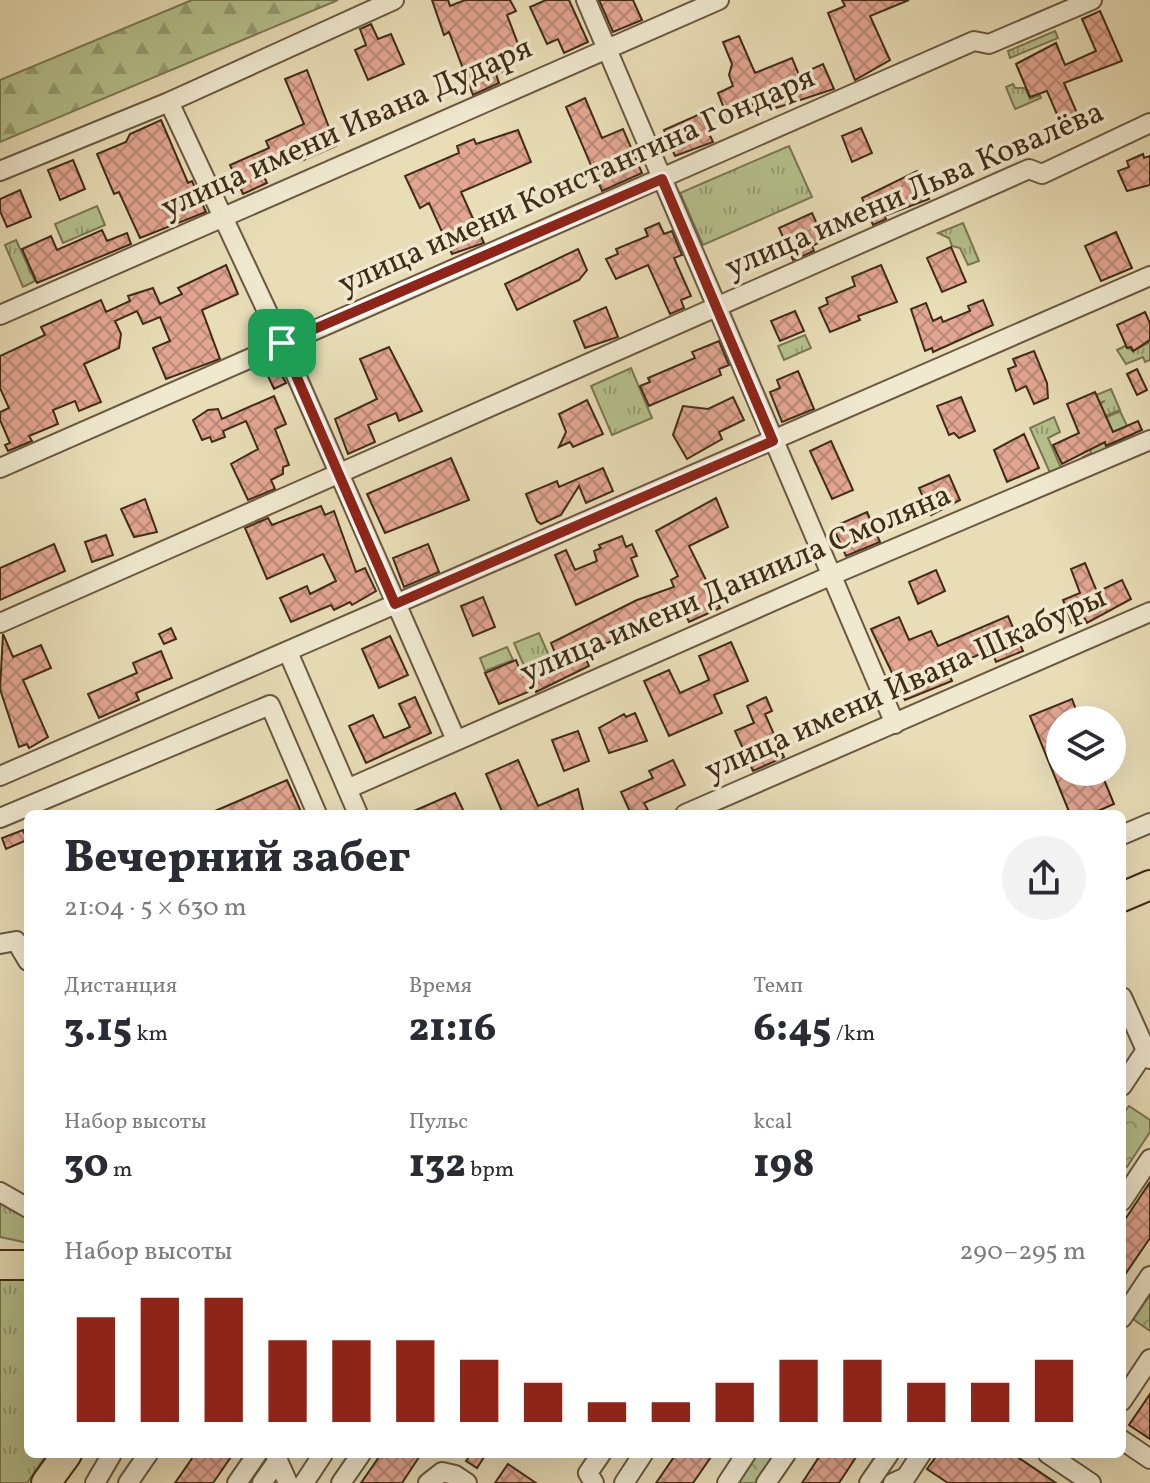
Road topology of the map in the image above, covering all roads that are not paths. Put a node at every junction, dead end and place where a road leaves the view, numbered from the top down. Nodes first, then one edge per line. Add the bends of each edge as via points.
1 (394, 0) edge
2 (586, 0) edge
3 (719, 0) edge
4 (1092, 0) edge
5 (606, 48) junction
6 (169, 102) junction
7 (1150, 123) edge
8 (0, 171) edge
9 (662, 179) junction
10 (223, 217) junction
11 (1150, 276) edge
12 (716, 308) junction
13 (0, 315) edge
14 (282, 343) junction
15 (1150, 440) edge
16 (773, 441) junction
17 (0, 468) edge
18 (339, 474) junction
19 (830, 576) junction
20 (395, 604) junction
21 (1150, 612) edge
22 (0, 623) edge
23 (288, 652) junction
24 (895, 724) junction
25 (456, 740) junction
26 (0, 776) edge
27 (347, 789) junction
28 (315, 810) edge
29 (356, 810) edge
30 (694, 810) edge
31 (0, 818) edge
32 (1150, 823) edge
33 (1126, 833) edge
34 (1150, 870) edge
35 (1126, 879) edge
36 (1150, 885) edge
37 (1126, 895) edge
38 (0, 944) edge
39 (24, 954) edge
40 (1126, 1006) edge
41 (1148, 1055) edge
42 (1126, 1081) edge
43 (1150, 1159) edge
44 (0, 1192) edge
45 (1126, 1195) edge
46 (24, 1206) edge
47 (0, 1256) edge
48 (24, 1263) edge
49 (24, 1264) edge
50 (0, 1265) edge
51 (1150, 1276) edge
52 (1126, 1312) edge
53 (1150, 1359) edge
54 (1126, 1395) edge
55 (1126, 1443) edge
56 (64, 1458) edge
57 (110, 1458) edge
58 (145, 1458) edge
59 (254, 1458) edge
60 (276, 1458) edge
61 (277, 1458) edge
62 (320, 1458) edge
63 (358, 1458) edge
64 (598, 1458) edge
65 (640, 1458) edge
66 (743, 1458) edge
67 (783, 1458) edge
68 (886, 1458) edge
69 (918, 1458) edge
70 (1054, 1458) edge
71 (1150, 1459) edge
72 (46, 1483) edge
73 (95, 1483) edge
74 (128, 1483) edge
75 (237, 1483) edge
76 (262, 1483) edge
77 (288, 1483) edge
78 (304, 1483) edge
79 (341, 1483) edge
80 (428, 1483) edge
81 (467, 1483) edge
82 (594, 1483) edge
83 (624, 1483) edge
84 (727, 1483) edge
85 (766, 1483) edge
86 (869, 1483) edge
87 (893, 1483) edge
88 (1091, 1483) edge

1 - 6 street
2 - 5 street
3 - 5 street, улица имени Ивана Дударя
4 - 9 street, улица имени Константина Гондаря via 989,44 974,41
5 - 9 street
5 - 10 street, улица имени Ивана Дударя
6 - 8 street
6 - 10 street
7 - 12 street, улица имени Льва Ковалёва via 1042,174 1029,169
9 - 12 street
9 - 14 street, улица имени Константина Гондаря
10 - 13 street, улица имени Ивана Дударя
10 - 14 street
11 - 16 street
12 - 16 street
12 - 18 street, улица имени Льва Ковалёва
14 - 17 street, улица имени Константина Гондаря
14 - 18 street
15 - 19 street, улица имени Даниила Смоляна
16 - 19 street
16 - 20 street
18 - 20 street
18 - 22 street, улица имени Льва Ковалёва
19 - 24 street
19 - 25 street, улица имени Даниила Смоляна
20 - 23 street
20 - 25 street
21 - 24 street, улица имени Ивана Шкабуры
23 - 26 street
23 - 27 street
24 - 30 street, улица имени Ивана Шкабуры
25 - 27 street, улица имени Даниила Смоляна
27 - 29 street
28 - 31 street via 270,705
32 - 33 street
34 - 35 highway
36 - 37 highway
38 - 39 street via 16,941
40 - 41 street
41 - 42 street
43 - 45 street
44 - 46 street
47 - 48 street
49 - 50 highway
51 - 52 street
53 - 54 street
55 - 71 street
56 - 72 highway
57 - 73 street
58 - 74 street
59 - 75 street
60 - 76 street
61 - 77 street
62 - 78 street
63 - 79 street
64 - 82 street via 588,1473
65 - 83 street
66 - 84 street
67 - 85 street
68 - 86 street
69 - 87 street via 906,1477
70 - 88 street
80 - 81 street via 442,1472

